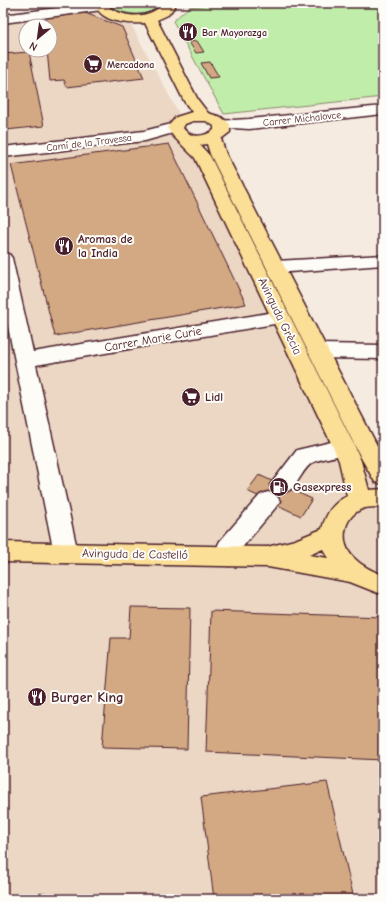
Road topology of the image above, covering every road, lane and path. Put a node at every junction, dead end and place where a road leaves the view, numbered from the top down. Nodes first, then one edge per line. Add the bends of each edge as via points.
1 (168, 3) edge
2 (103, 4) edge
3 (142, 18) junction
4 (3, 19) edge
5 (383, 110) edge
6 (203, 116) junction
7 (182, 129) junction
8 (218, 131) junction
9 (3, 152) edge
10 (3, 258) edge
11 (383, 260) edge
12 (276, 267) junction
13 (280, 317) junction
14 (318, 351) junction
15 (383, 352) edge
16 (26, 360) junction
17 (344, 447) junction
18 (383, 476) edge
19 (383, 498) edge
20 (360, 500) junction
21 (331, 535) junction
22 (3, 552) edge
23 (66, 553) junction
24 (229, 556) junction
25 (268, 556) junction
26 (354, 573) junction
27 (383, 585) edge

1 - 3 main road via 166,11
2 - 3 main road via 104,10 116,17
2 - 4 street
3 - 6 main road via 191,101
3 - 7 main road, Avinguda Grècia
5 - 8 street, Carrer Michalovce via 249,124
6 - 7 main road
6 - 8 main road via 215,119
7 - 8 main road via 200,141
7 - 9 street, Camí de la Travessa via 145,136
7 - 13 main road, Avinguda Grècia via 202,156
8 - 12 main road, Avinguda Grècia via 218,154
10 - 16 street
11 - 12 street
12 - 14 main road, Avinguda Grècia
13 - 16 street, Carrer Marie Curie
13 - 17 main road, Avinguda Grècia
14 - 15 street
14 - 18 main road, Avinguda Grècia
16 - 23 street
17 - 20 main road, Avinguda Grècia
17 - 24 street via 305,456 228,548
19 - 20 main road
20 - 21 main road via 340,514
21 - 25 main road, Avinguda de Castelló via 299,549
21 - 26 main road via 341,562
22 - 23 main road, Avinguda de Castelló
23 - 24 main road, Avinguda de Castelló
24 - 25 main road, Avinguda de Castelló
25 - 26 main road, Avinguda de Castelló
26 - 27 main road

